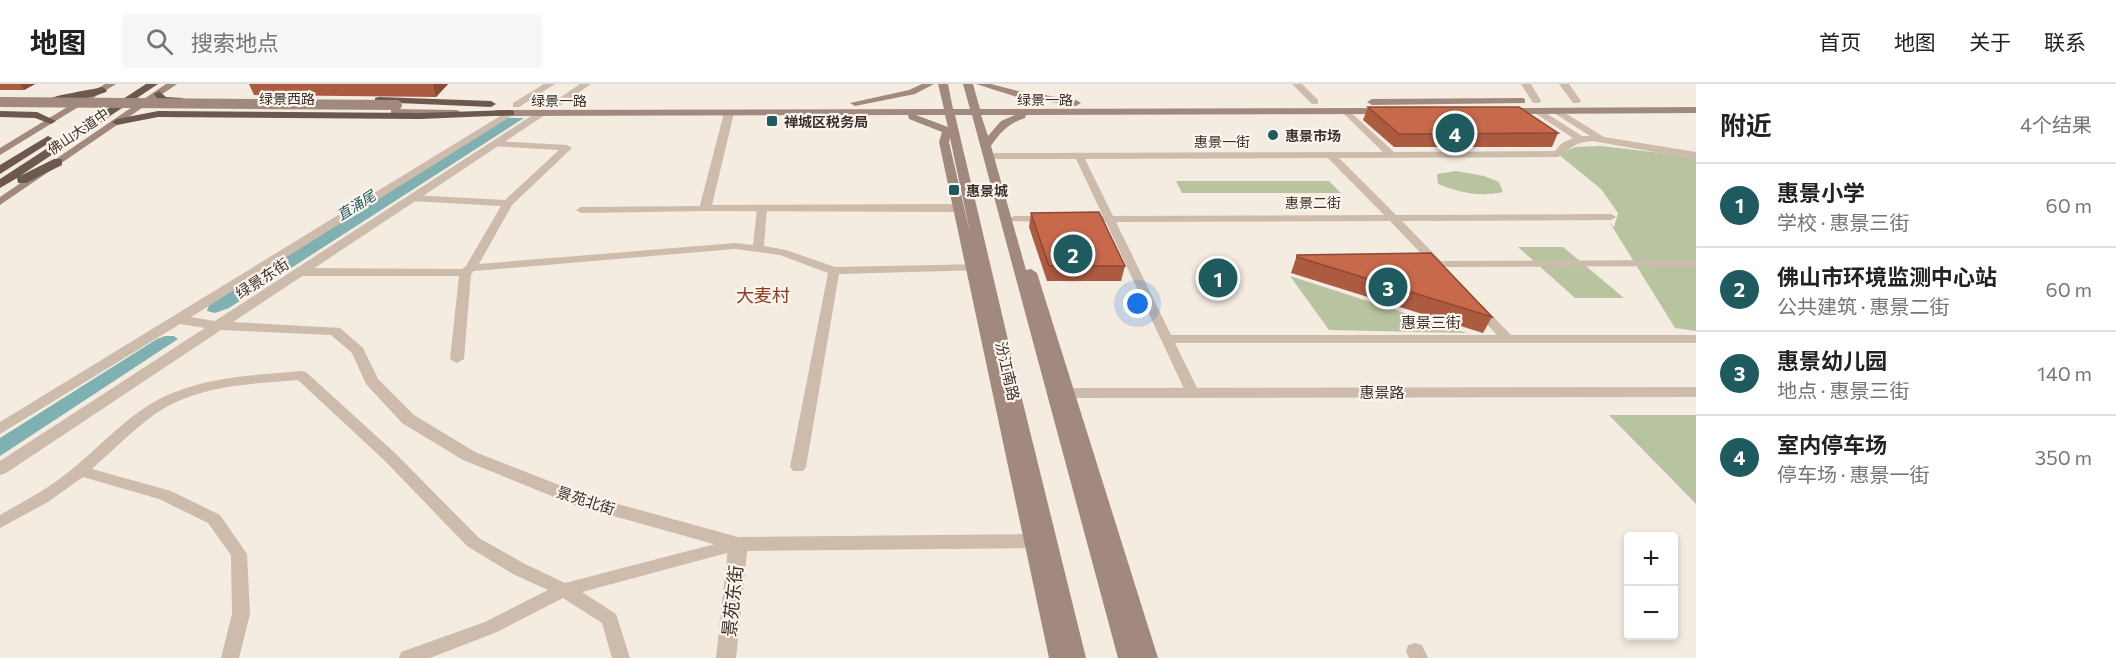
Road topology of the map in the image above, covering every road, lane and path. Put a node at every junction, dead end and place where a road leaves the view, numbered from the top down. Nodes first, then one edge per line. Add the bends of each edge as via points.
1 (135, 84) edge
2 (172, 84) edge
3 (550, 84) edge
4 (586, 84) edge
5 (929, 84) edge
6 (943, 84) edge
7 (968, 84) edge
8 (981, 84) edge
9 (1297, 84) edge
10 (1526, 84) edge
11 (1564, 84) edge
12 (107, 87) edge
13 (156, 89) edge
14 (0, 100) edge
15 (1696, 100) edge
16 (1576, 101) junction
17 (1315, 102) junction
18 (855, 103) junction
19 (1076, 103) junction
20 (555, 105) junction
21 (1537, 106) junction
22 (948, 108) junction
23 (977, 108) junction
24 (0, 109) edge
25 (395, 109) junction
26 (513, 109) junction
27 (1696, 110) edge
28 (1346, 111) junction
29 (1557, 111) junction
30 (1037, 112) junction
31 (542, 113) junction
32 (729, 113) junction
33 (888, 113) junction
34 (0, 114) edge
35 (51, 121) junction
36 (117, 122) junction
37 (950, 133) junction
38 (1580, 139) junction
39 (1602, 140) junction
40 (495, 144) junction
41 (990, 147) junction
42 (0, 152) edge
43 (1330, 154) junction
44 (1391, 154) junction
45 (1079, 155) junction
46 (1691, 155) edge
47 (58, 162) junction
48 (0, 170) edge
49 (0, 184) edge
50 (0, 191) edge
51 (412, 198) junction
52 (0, 202) edge
53 (508, 203) junction
54 (959, 208) junction
55 (705, 209) junction
56 (762, 209) junction
57 (582, 210) dead end
58 (1390, 216) junction
59 (1611, 217) dead end
60 (1014, 219) junction
61 (1062, 219) edge
62 (1074, 219) edge
63 (1110, 219) junction
64 (758, 248) junction
65 (1021, 258) junction
66 (1696, 263) edge
67 (978, 267) junction
68 (468, 271) junction
69 (834, 271) junction
70 (301, 272) junction
71 (1469, 297) edge
72 (178, 319) junction
73 (219, 326) junction
74 (1167, 339) junction
75 (1508, 339) junction
76 (1696, 339) edge
77 (457, 359) dead end
78 (1192, 392) junction
79 (1696, 392) edge
80 (1067, 393) junction
81 (0, 429) edge
82 (798, 467) dead end
83 (0, 469) edge
84 (80, 471) junction
85 (0, 522) edge
86 (1041, 541) junction
87 (738, 544) junction
88 (564, 590) junction
89 (230, 658) edge
90 (408, 658) edge
91 (621, 658) edge
92 (726, 658) edge
93 (1059, 658) edge
94 (1076, 658) edge
95 (1128, 658) edge
96 (1148, 658) edge

1 - 48 highway, 佛山大道中
2 - 13 main road, 佛山大道中
3 - 26 street, 绿景东街
4 - 20 street
5 - 18 main road via 912,92
6 - 22 main road, 汾江南路
7 - 23 main road
8 - 19 main road
9 - 17 street
10 - 21 street
11 - 16 street
12 - 14 highway via 63,99
12 - 35 main road
13 - 26 highway via 163,100 382,100
13 - 36 main road, 佛山大道中
13 - 49 highway, 佛山大道中
14 - 25 main road, 绿景西路, bridge
15 - 16 main road, 绿景一路
16 - 21 main road, 绿景一路
17 - 19 main road, 绿景一路
17 - 21 main road, 绿景一路
18 - 20 main road, 绿景一路
18 - 22 main road, 绿景一路
19 - 23 main road, 绿景一路
20 - 26 main road, 绿景一路
21 - 28 main road, 绿景一路
21 - 29 main road, 绿景一路
21 - 38 street
22 - 23 main road, 绿景一路
22 - 33 main road, 绿景一路
22 - 37 main road, 汾江南路
23 - 30 main road, 绿景一路
23 - 41 main road
24 - 25 main road, 绿景西路
25 - 26 main road, 绿景一路
26 - 31 main road, 绿景一路
26 - 36 highway via 420,116 158,114
26 - 72 street, 绿景东街
27 - 29 main road, 绿景一路
28 - 30 main road, 绿景一路
28 - 44 street
29 - 39 street
30 - 41 main road via 1010,118 999,126
31 - 32 main road, 绿景一路
31 - 40 street, 绿景东街
32 - 33 main road, 绿景一路
32 - 55 street
33 - 37 main road via 918,118
34 - 35 highway via 37,115
35 - 42 main road
36 - 47 main road, 佛山大道中
37 - 54 main road via 944,142
37 - 67 main road, 汾江南路
38 - 39 street
38 - 44 street, 惠景一街 via 1566,144 1557,154
39 - 46 street
40 - 51 street, 绿景东街
40 - 53 street via 567,148
41 - 45 street, 惠景一街
41 - 60 main road
41 - 65 main road
43 - 44 street, 惠景一街
43 - 45 street, 惠景一街
43 - 58 street
45 - 63 street
47 - 50 highway
47 - 52 main road, 佛山大道中
51 - 53 street
51 - 70 street, 绿景东街
53 - 68 street
54 - 56 street
54 - 67 main road
55 - 56 street
55 - 57 street
56 - 64 street
58 - 59 street, 惠景二街
58 - 63 street, 惠景二街
58 - 66 street via 1441,268
60 - 61 street
60 - 65 main road
62 - 63 street, 惠景二街
63 - 74 street
64 - 68 street via 700,248
64 - 69 street via 782,252
65 - 80 main road
65 - 95 main road
67 - 69 street
67 - 86 main road, 汾江南路 via 1013,395
68 - 70 street
68 - 77 street
69 - 82 street
70 - 73 street, 绿景东街
71 - 75 street
72 - 73 street, 景苑北街
72 - 81 street, 绿景东街
73 - 83 street, 绿景东街
73 - 87 street, 景苑北街 via 335,331 358,351 371,381 408,419 469,456 580,500
74 - 75 street, 惠景三街
74 - 78 street
75 - 76 street, 惠景三街
78 - 79 street, 惠景路
78 - 80 street, 惠景路
80 - 96 main road
84 - 85 street
84 - 88 street via 142,416 179,394 230,383 301,375 390,457 473,542
84 - 89 street via 165,495 214,519 239,554 241,614
86 - 87 street, 景苑北街
86 - 93 main road
86 - 94 main road, 汾江南路
87 - 88 street
87 - 92 street, 景苑东街
88 - 90 street via 491,627
88 - 91 street via 610,619

